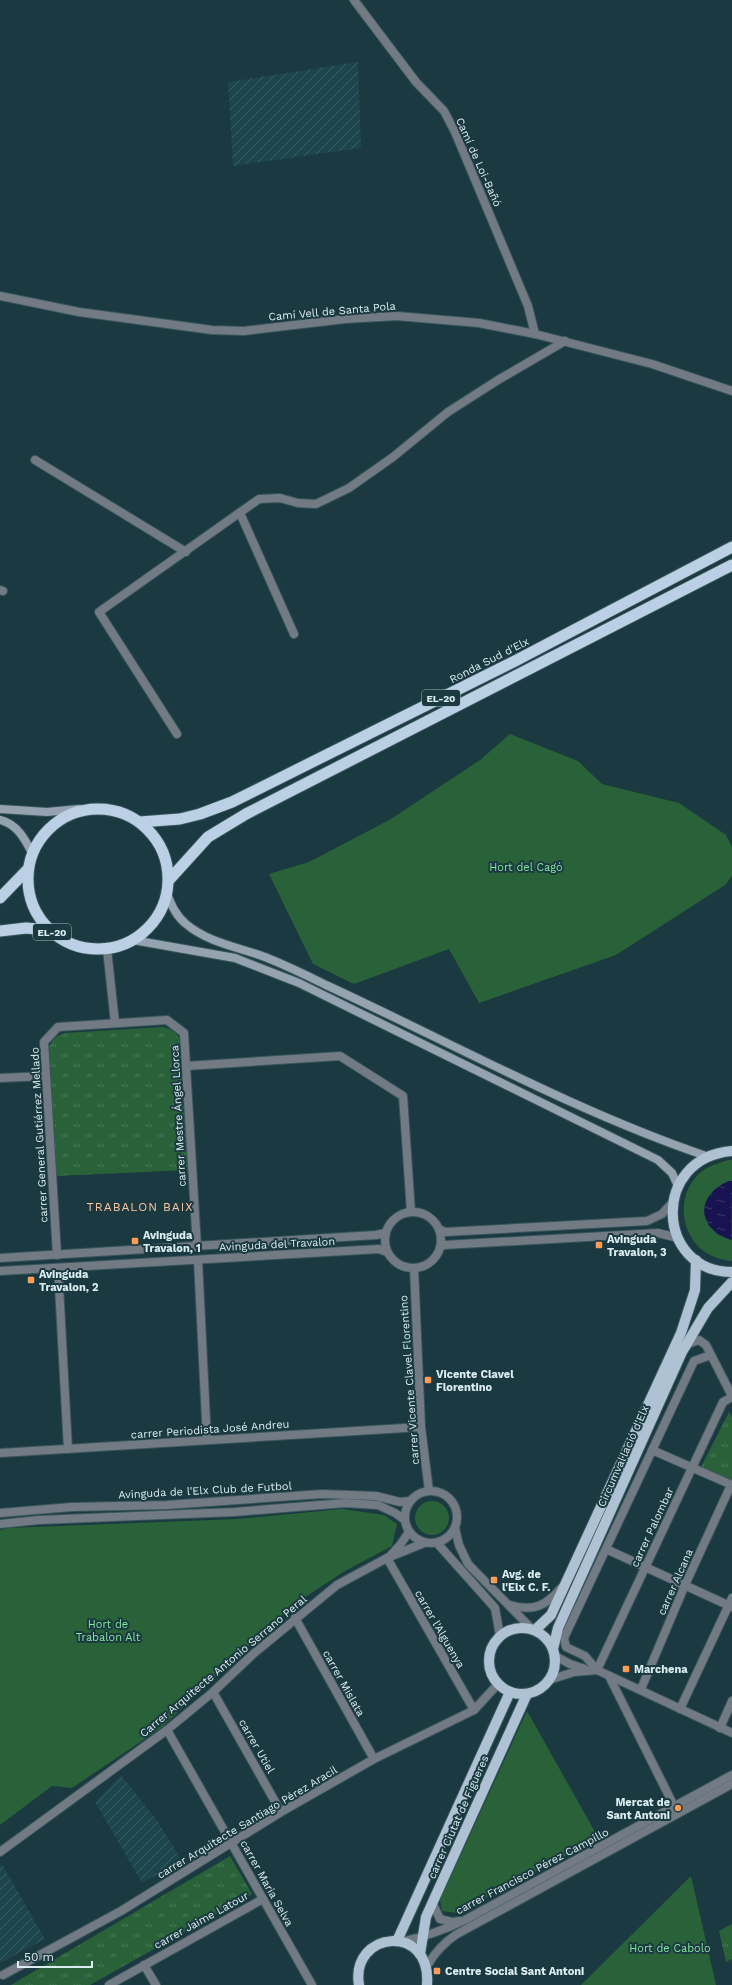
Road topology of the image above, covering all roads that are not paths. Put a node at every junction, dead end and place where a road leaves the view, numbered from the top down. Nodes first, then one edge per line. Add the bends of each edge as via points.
1 (354, 0) edge
2 (0, 296) edge
3 (536, 334) junction
4 (565, 341) junction
5 (732, 391) edge
6 (35, 460) dead end
7 (240, 514) junction
8 (732, 547) edge
9 (186, 552) junction
10 (732, 565) edge
11 (294, 634) dead end
12 (177, 734) dead end
13 (0, 809) edge
14 (79, 809) junction
15 (0, 820) edge
16 (140, 822) junction
17 (32, 853) junction
18 (28, 869) junction
19 (169, 880) junction
20 (167, 894) junction
21 (0, 898) edge
22 (48, 930) junction
23 (0, 931) edge
24 (133, 940) junction
25 (107, 949) junction
26 (115, 1023) junction
27 (186, 1066) junction
28 (46, 1076) junction
29 (0, 1078) edge
30 (732, 1151) edge
31 (706, 1156) junction
32 (678, 1186) junction
33 (673, 1202) junction
34 (411, 1212) junction
35 (439, 1229) junction
36 (386, 1233) junction
37 (678, 1238) junction
38 (440, 1246) junction
39 (197, 1247) junction
40 (387, 1252) junction
41 (57, 1255) junction
42 (0, 1258) edge
43 (198, 1260) junction
44 (696, 1260) junction
45 (58, 1268) junction
46 (414, 1268) junction
47 (0, 1271) edge
48 (732, 1272) edge
49 (732, 1282) edge
50 (682, 1352) junction
51 (710, 1355) junction
52 (732, 1396) edge
53 (421, 1427) junction
54 (207, 1440) junction
55 (68, 1449) junction
56 (652, 1450) junction
57 (0, 1453) edge
58 (692, 1468) junction
59 (732, 1485) edge
60 (429, 1491) junction
61 (410, 1501) junction
62 (0, 1513) edge
63 (405, 1520) junction
64 (0, 1524) edge
65 (455, 1528) junction
66 (409, 1532) junction
67 (424, 1543) junction
68 (437, 1543) junction
69 (606, 1549) junction
70 (387, 1558) junction
71 (646, 1567) junction
72 (565, 1583) junction
73 (685, 1585) junction
74 (731, 1603) edge
75 (510, 1605) junction
76 (295, 1618) junction
77 (534, 1630) junction
78 (500, 1636) junction
79 (554, 1653) junction
80 (587, 1670) junction
81 (597, 1670) junction
82 (609, 1676) junction
83 (549, 1680) junction
84 (498, 1684) junction
85 (641, 1689) junction
86 (213, 1692) junction
87 (510, 1692) junction
88 (527, 1694) junction
89 (732, 1701) edge
90 (680, 1709) junction
91 (474, 1710) junction
92 (720, 1728) junction
93 (167, 1730) junction
94 (732, 1733) edge
95 (374, 1759) junction
96 (732, 1775) edge
97 (732, 1784) edge
98 (676, 1810) junction
99 (281, 1812) junction
100 (232, 1844) junction
101 (0, 1852) edge
102 (263, 1899) junction
103 (432, 1902) junction
104 (465, 1920) junction
105 (421, 1938) junction
106 (399, 1941) junction
107 (420, 1954) junction
108 (144, 1965) junction
109 (427, 1966) junction
110 (3, 1975) dead end
111 (109, 1985) edge
112 (156, 1985) edge
113 (312, 1985) edge
114 (359, 1985) edge
115 (427, 1985) edge

1 - 3 street, Camí de Loi-Bañó via 416,82 444,111 528,306
2 - 3 street, Camí Vell de Santa Pola via 79,312 212,330 244,331 345,319 397,316 479,323
3 - 4 street, Camí Vell de Santa Pola
4 - 5 street, Camí Vell de Santa Pola via 652,364
4 - 7 street via 448,412 393,457 349,488 316,504 280,498 260,500
6 - 9 street
7 - 9 street
7 - 11 street
8 - 16 highway, Ronda Sud d'Elx / EL-20 via 515,661 232,802 180,819
9 - 12 street via 99,612
10 - 19 highway, EL-20 via 246,814 208,837
13 - 14 main road via 47,812
14 - 16 highway, EL-20 via 104,809
14 - 17 highway, EL-20 via 51,826 40,838
15 - 17 main road via 15,828 24,837
16 - 19 highway, EL-20 via 156,838 165,858
17 - 18 highway, EL-20
18 - 21 highway, EL-20
18 - 22 highway, EL-20 via 30,898 35,912
19 - 20 highway, EL-20
20 - 24 highway, EL-20 via 160,912 149,928
20 - 31 main road via 175,913 215,942 264,957 531,1084 622,1124
22 - 23 highway, EL-20 via 26,928
22 - 25 highway, EL-20 via 66,942 86,949
24 - 25 highway, EL-20
24 - 32 main road via 236,958 299,983 658,1160 672,1173
25 - 26 street
26 - 27 street, carrer Mestre Ángel Llorca via 167,1020 184,1033
26 - 28 street, carrer General Gutiérrez Mellado via 58,1027 44,1042
27 - 34 street via 340,1056 403,1096
27 - 39 street, carrer Mestre Ángel Llorca
28 - 29 street
28 - 41 street, carrer General Gutiérrez Mellado
30 - 31 main road
31 - 32 main road via 689,1169
32 - 33 main road
33 - 35 street via 662,1214 647,1221 445,1232
33 - 37 main road via 673,1220
34 - 35 street via 430,1218
34 - 36 street via 396,1218
35 - 38 street
36 - 39 street, Avinguda del Travalon
36 - 40 street
37 - 38 street via 658,1233
37 - 44 main road
38 - 46 street via 435,1258
39 - 41 street, Avinguda del Travalon
40 - 43 street, Avinguda del Travalon via 378,1249
40 - 46 street via 396,1263
41 - 42 street, Avinguda del Travalon
43 - 45 street, Avinguda del Travalon
43 - 54 street
44 - 48 main road via 709,1268
44 - 72 main road, Circumval·lació d'Elx via 695,1290 681,1333
45 - 47 street, Avinguda del Travalon
45 - 55 street
46 - 53 street, carrer Vicente Clavel Florentino
49 - 50 main road, Circumval·lació d'Elx via 708,1308
50 - 51 street via 690,1343 699,1340 706,1345
50 - 79 main road, Circumval·lació d'Elx via 558,1628
51 - 52 street
51 - 56 street via 694,1361
52 - 58 street, carrer Palombar via 723,1402
53 - 54 street, carrer Periodista José Andreu
53 - 60 street, carrer Vicente Clavel Florentino
54 - 55 street, carrer Periodista José Andreu
55 - 57 street, carrer Periodista José Andreu
56 - 58 street
56 - 69 street
58 - 59 street
58 - 71 street, carrer Palombar
59 - 73 street, carrer Alcana
60 - 61 street via 419,1494
60 - 65 street via 440,1492 449,1498 458,1517
61 - 62 street, Avinguda de l'Elx Club de Futbol via 400,1502 376,1496 322,1494
61 - 63 street
63 - 64 street, Avinguda de l'Elx Club de Futbol via 395,1512 378,1505 345,1503 234,1512
63 - 66 street
65 - 68 street via 448,1538
65 - 75 street via 459,1545 468,1564
66 - 67 street
66 - 70 street, Carrer Arquitecte Antonio Serrano Peral
67 - 68 street
67 - 70 street, Carrer Arquitecte Antonio Serrano Peral
68 - 78 street via 496,1608
69 - 71 street
69 - 81 street via 564,1638 566,1647 585,1656
70 - 76 street, Carrer Arquitecte Antonio Serrano Peral via 337,1585
70 - 91 street, carrer l'Alguenya
71 - 73 street
71 - 81 street, carrer Palombar
72 - 75 street via 544,1605
72 - 77 main road, Circumval·lació d'Elx via 551,1615
73 - 74 street
73 - 85 street, carrer Alcana
74 - 90 street
75 - 77 street
76 - 86 street, Carrer Arquitecte Antonio Serrano Peral
76 - 95 street, carrer Mislata
77 - 78 main road via 517,1629
77 - 79 main road via 551,1645
78 - 84 main road via 489,1658 492,1674
79 - 80 street via 570,1664
79 - 83 main road via 555,1666
80 - 81 street
80 - 83 street
81 - 82 street
82 - 85 street
82 - 98 street
83 - 88 main road via 541,1688
84 - 87 main road
84 - 91 street, carrer Arquitecte Santiago Pérez Aracil
85 - 90 street
86 - 93 street, Carrer Arquitecte Antonio Serrano Peral
86 - 99 street, carrer Utiel
87 - 88 main road
87 - 106 main road, carrer Ciutat de Figueres
88 - 103 main road, carrer Ciutat de Figueres
89 - 92 street
90 - 92 street
91 - 95 street, carrer Arquitecte Santiago Pérez Aracil
92 - 94 street
93 - 100 street, carrer Maria Selva
93 - 101 street, Carrer Arquitecte Antonio Serrano Peral
95 - 99 street, carrer Arquitecte Santiago Pérez Aracil
96 - 98 street, carrer Francisco Pérez Campillo
97 - 98 street, carrer Francisco Pérez Campillo
98 - 104 street, carrer Francisco Pérez Campillo
98 - 109 street, carrer Francisco Pérez Campillo via 457,1934 442,1944
99 - 100 street, carrer Arquitecte Santiago Pérez Aracil
100 - 102 street, carrer Maria Selva
100 - 110 street, carrer Arquitecte Santiago Pérez Aracil via 121,1911
102 - 108 street, carrer Jaime Latour
102 - 113 street, carrer Maria Selva
103 - 104 street via 440,1919 452,1922
103 - 105 main road, carrer Ciutat de Figueres
104 - 105 street, carrer Francisco Pérez Campillo
105 - 106 street, carrer Francisco Pérez Campillo
105 - 107 main road, carrer Ciutat de Figueres
106 - 107 main road via 409,1944
106 - 114 main road via 379,1944 367,1952 358,1970
107 - 109 main road
108 - 111 street, carrer Jaime Latour
108 - 112 street
109 - 115 main road

